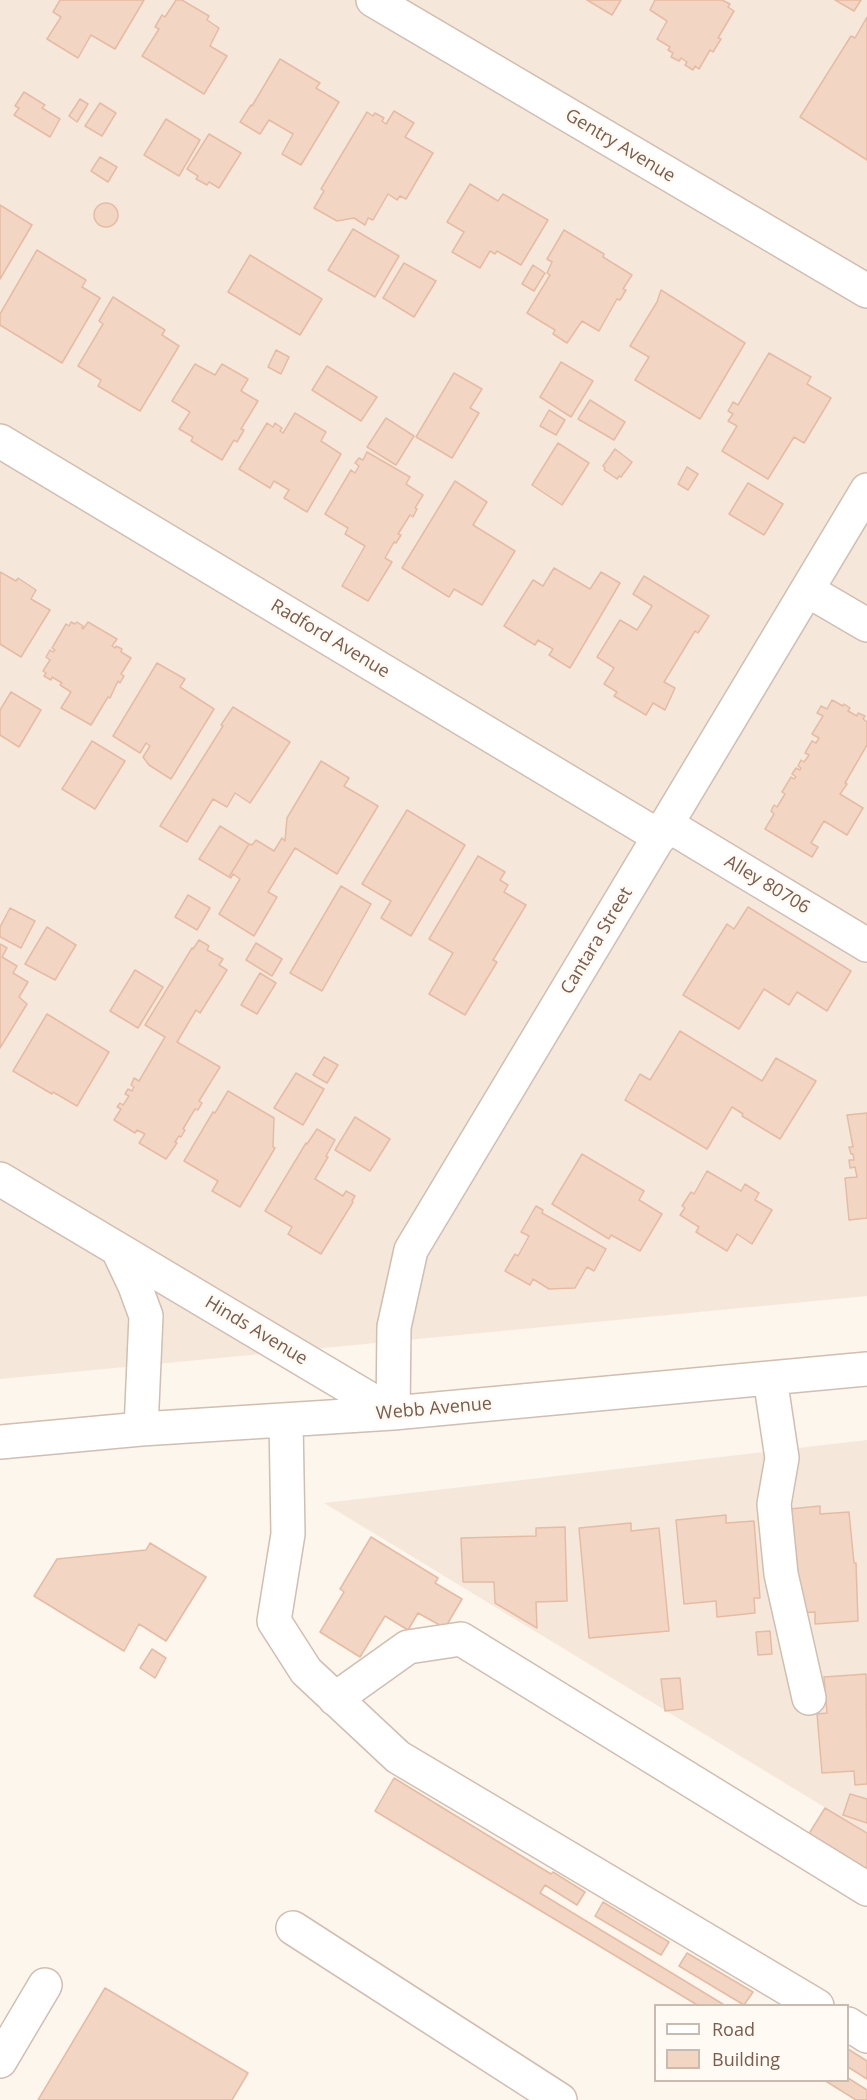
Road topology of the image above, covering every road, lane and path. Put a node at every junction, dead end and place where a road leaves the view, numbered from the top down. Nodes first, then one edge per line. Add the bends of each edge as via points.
1 (374, 0) edge
2 (867, 291) edge
3 (0, 441) edge
4 (867, 490) edge
5 (807, 590) junction
6 (867, 624) edge
7 (663, 830) junction
8 (867, 945) edge
9 (0, 1179) edge
10 (118, 1250) junction
11 (867, 1369) edge
12 (770, 1378) junction
13 (393, 1413) junction
14 (286, 1420) junction
15 (141, 1429) junction
16 (0, 1442) edge
17 (809, 1698) dead end
18 (335, 1699) junction
19 (867, 1889) edge
20 (292, 1928) dead end
21 (45, 1985) dead end
22 (814, 2004) edge
23 (849, 2025) edge
24 (867, 2036) edge
25 (0, 2061) edge
26 (560, 2100) edge

1 - 2 street, Gentry Avenue
3 - 7 street, Radford Avenue
4 - 5 street, Cantara Street
5 - 6 street
5 - 7 street, Cantara Street
7 - 8 street, Alley 80706
7 - 13 street, Cantara Street via 411,1250 394,1326
9 - 10 street, Hinds Avenue
10 - 13 street, Hinds Avenue
10 - 15 street via 146,1316
11 - 12 street, Webb Avenue
12 - 13 street, Webb Avenue
12 - 17 street via 782,1458 774,1504 781,1574
13 - 14 street, Webb Avenue
14 - 15 street, Webb Avenue
14 - 18 street via 288,1534 274,1621 306,1671
15 - 16 street, Webb Avenue
18 - 19 street via 408,1647 461,1639
18 - 22 street via 398,1757
20 - 26 street
21 - 25 street
23 - 24 street

